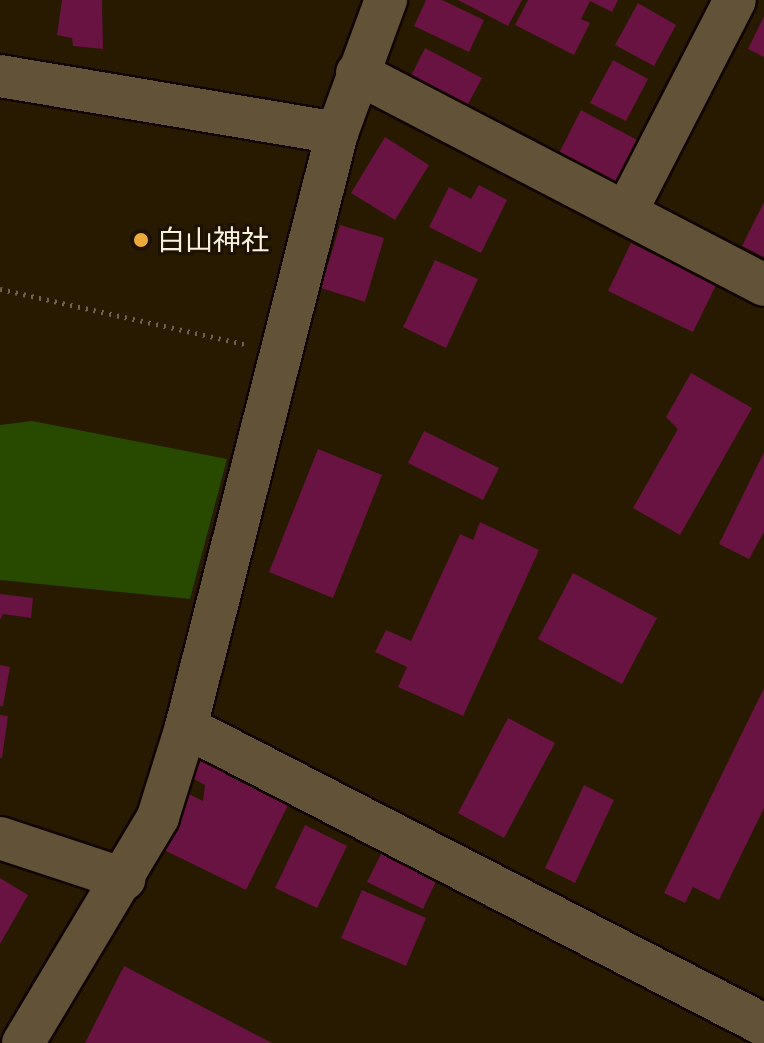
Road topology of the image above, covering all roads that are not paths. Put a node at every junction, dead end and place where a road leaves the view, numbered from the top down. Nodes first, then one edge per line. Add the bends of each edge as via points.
1 (386, 0) edge
2 (735, 0) edge
3 (357, 73) junction
4 (0, 76) edge
5 (337, 133) junction
6 (626, 212) junction
7 (764, 285) edge
8 (186, 727) junction
9 (0, 838) edge
10 (124, 879) junction
11 (764, 1025) edge
12 (23, 1043) edge

1 - 3 street
2 - 6 street
3 - 5 street
3 - 6 street
4 - 5 street
5 - 8 street
6 - 7 street
8 - 10 street via 158,817
8 - 11 street
9 - 10 street
10 - 12 street

